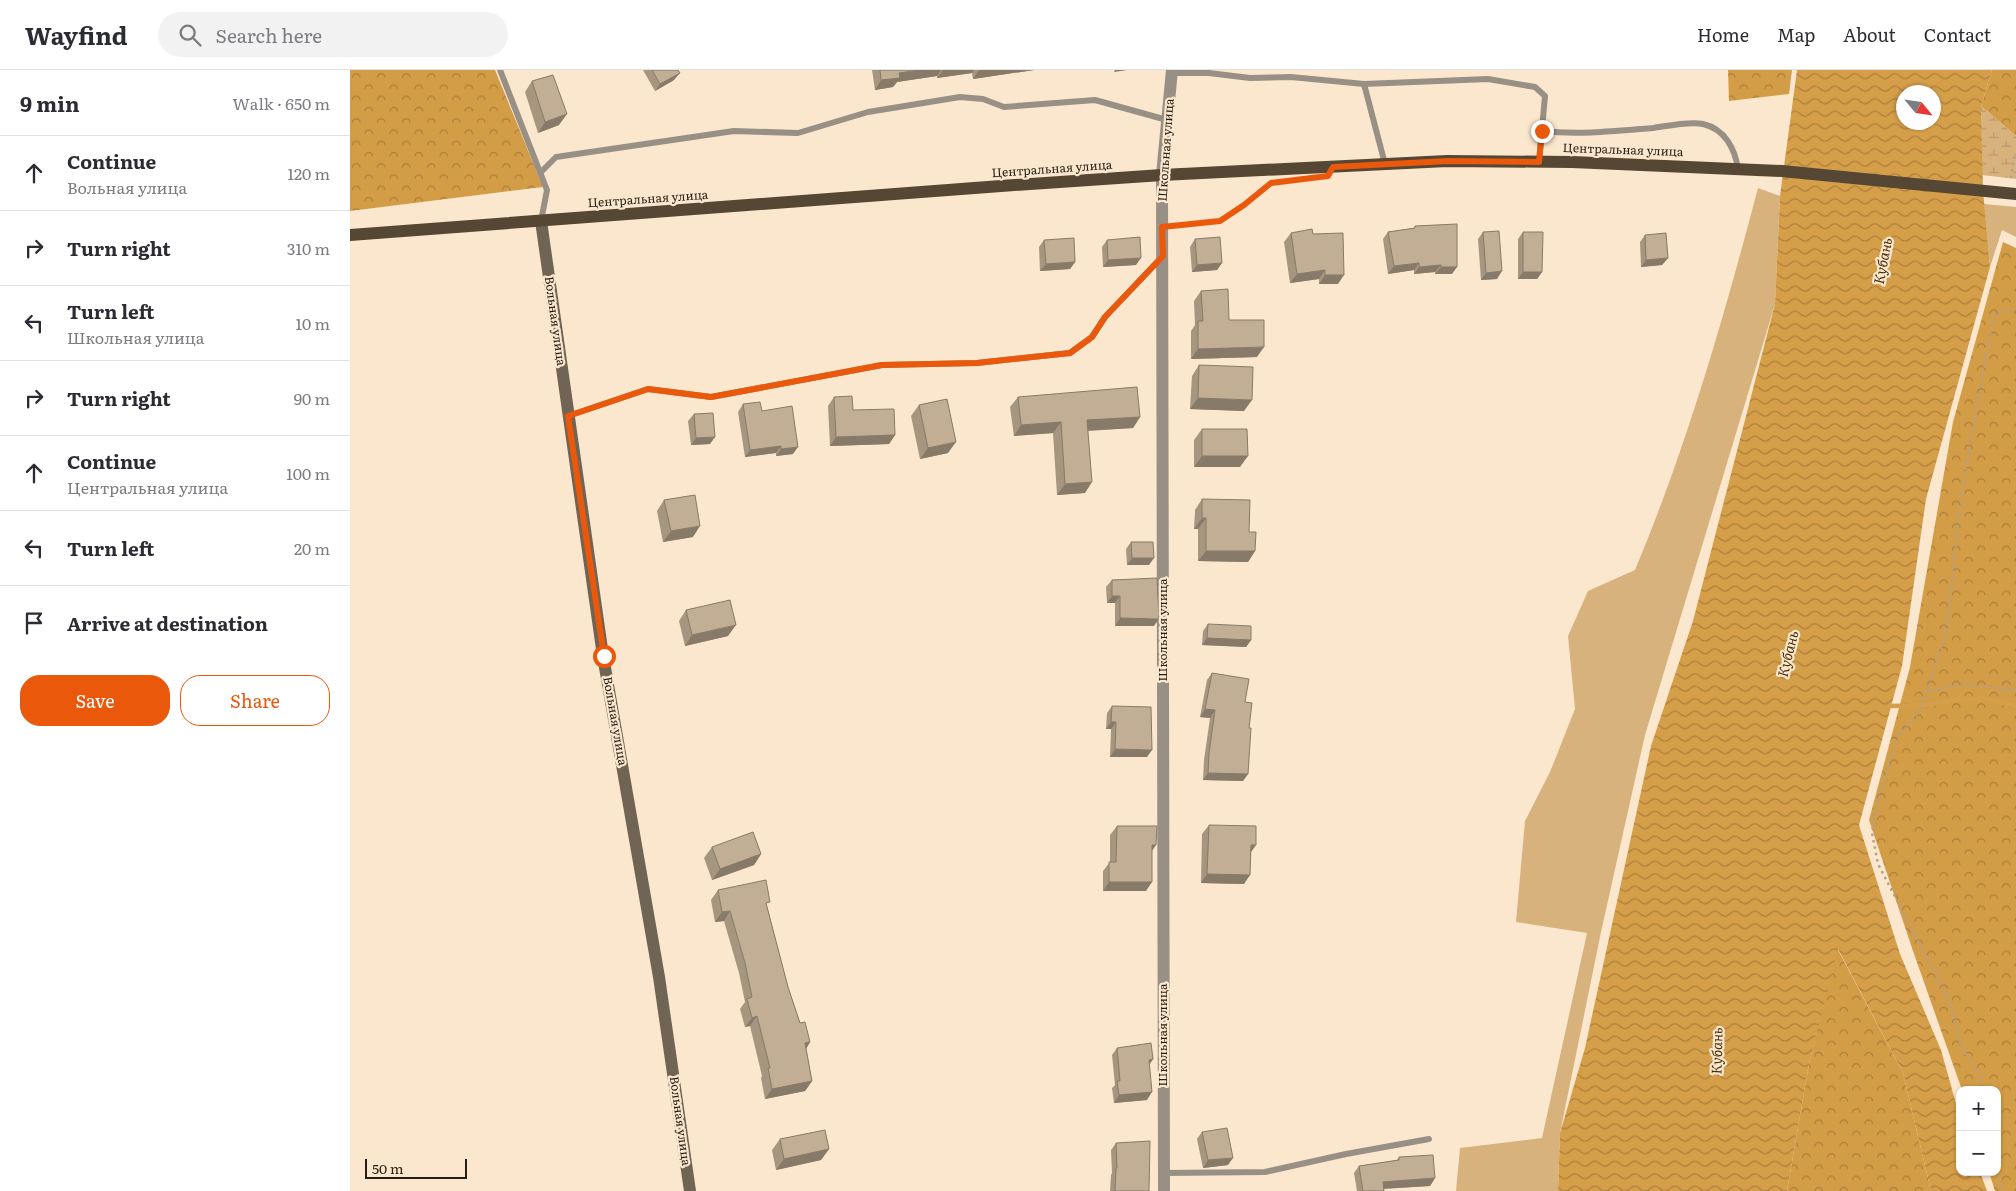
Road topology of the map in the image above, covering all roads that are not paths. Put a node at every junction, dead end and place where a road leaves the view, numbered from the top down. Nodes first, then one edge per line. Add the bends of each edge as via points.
1 (500, 70) edge
2 (1172, 71) edge
3 (1364, 84) junction
4 (1167, 120) junction
5 (1542, 131) junction
6 (1539, 162) junction
7 (1385, 164) junction
8 (1738, 169) junction
9 (541, 172) junction
10 (1162, 176) junction
11 (2016, 194) edge
12 (541, 221) junction
13 (350, 235) edge
14 (1163, 256) junction
15 (568, 416) junction
16 (1429, 1139) dead end
17 (1164, 1174) junction
18 (690, 1191) edge
19 (1164, 1191) edge

1 - 9 lane
2 - 3 lane
2 - 4 street, Школьная улица
3 - 5 lane via 1488,79 1535,87 1545,96
3 - 7 lane
4 - 9 lane via 1095,100 1004,107 983,99 960,97 868,112 798,133 734,131 556,157
4 - 10 street, Школьная улица
5 - 6 lane
5 - 8 lane via 1595,133 1701,123 1727,139 1736,154
6 - 7 main road, Центральная улица
6 - 8 main road, Центральная улица
7 - 10 main road, Центральная улица
8 - 11 main road, Центральная улица
9 - 12 lane via 547,190
10 - 12 main road, Центральная улица
10 - 14 street, Школьная улица
12 - 13 main road, Центральная улица
12 - 15 street, Вольная улица
14 - 15 lane via 1105,317 1092,337 1070,353 977,363 882,365 711,397 648,389
14 - 17 street, Школьная улица
15 - 18 street, Вольная улица via 604,656 659,977
16 - 17 lane via 1265,1172
17 - 19 street, Школьная улица

